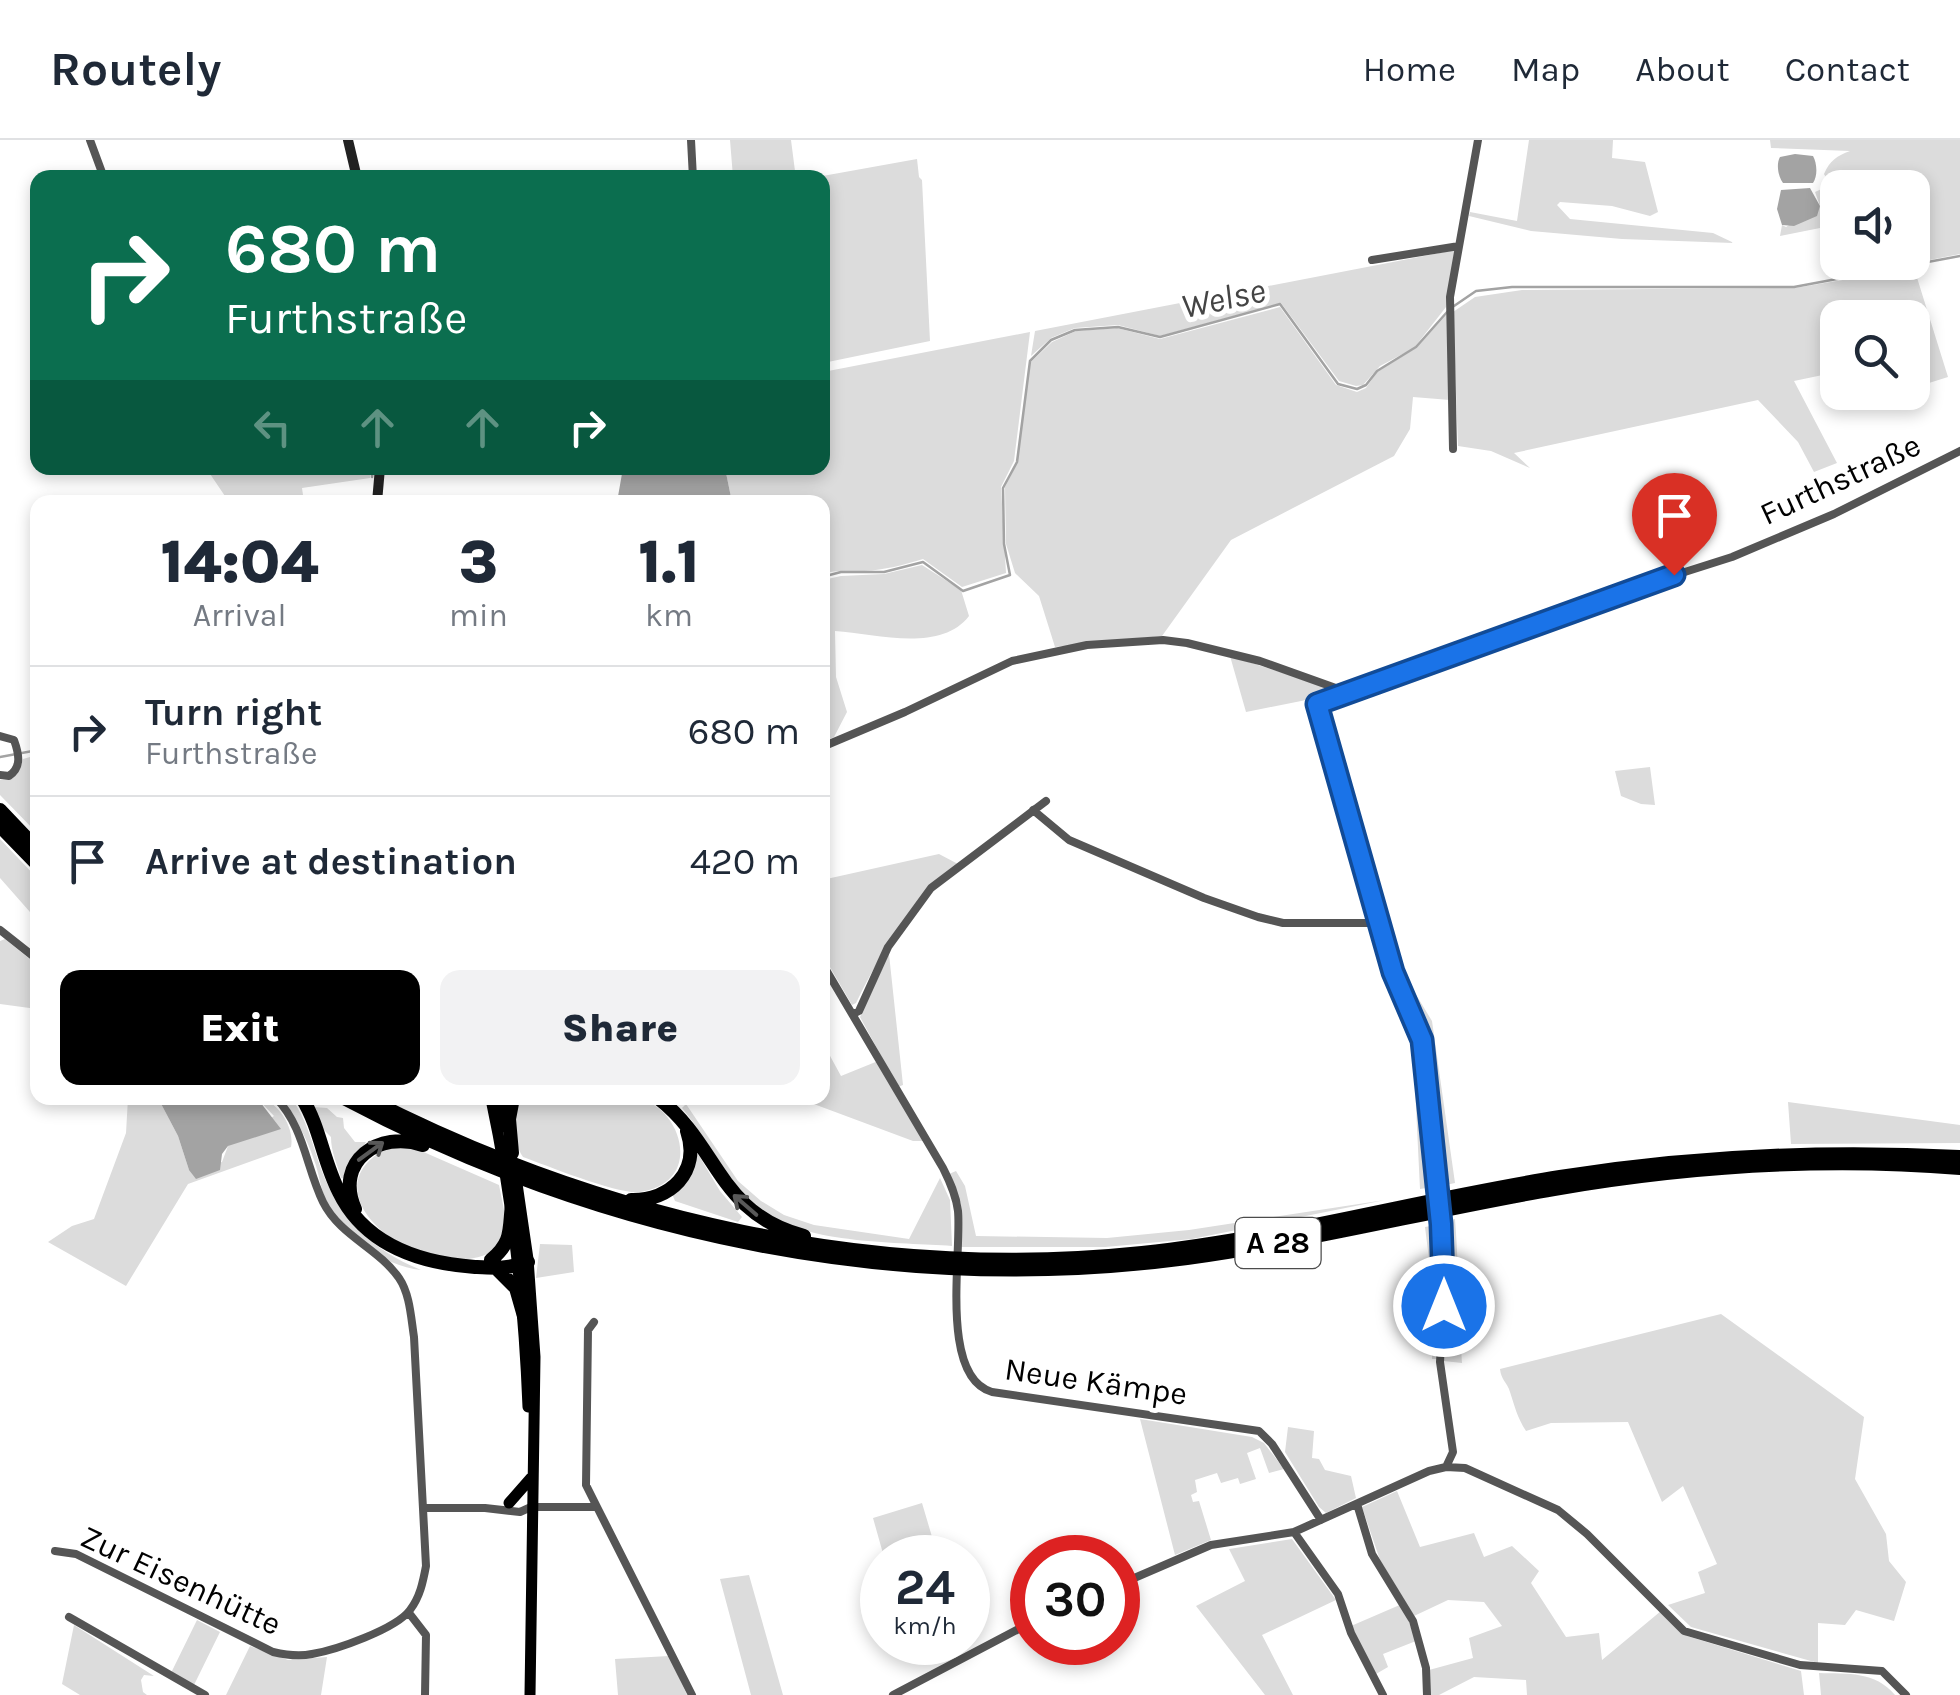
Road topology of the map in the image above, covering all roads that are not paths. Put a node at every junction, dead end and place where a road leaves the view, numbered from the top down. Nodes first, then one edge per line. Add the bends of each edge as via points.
1 (90, 140) edge
2 (348, 140) edge
3 (691, 140) edge
4 (1478, 140) edge
5 (101, 170) edge
6 (355, 170) edge
7 (693, 170) edge
8 (1458, 246) junction
9 (1372, 260) dead end
10 (1453, 449) dead end
11 (1960, 450) edge
12 (1346, 692) junction
13 (0, 736) edge
14 (830, 744) edge
15 (0, 775) edge
16 (1046, 801) dead end
17 (0, 810) edge
18 (1033, 810) junction
19 (0, 826) edge
20 (30, 842) edge
21 (30, 858) edge
22 (1379, 923) junction
23 (0, 930) edge
24 (30, 954) edge
25 (830, 977) edge
26 (852, 1014) junction
27 (281, 1105) edge
28 (306, 1105) edge
29 (358, 1105) edge
30 (381, 1105) edge
31 (494, 1105) edge
32 (500, 1105) edge
33 (512, 1105) edge
34 (666, 1105) edge
35 (684, 1121) junction
36 (508, 1144) junction
37 (458, 1154) junction
38 (1960, 1157) edge
39 (1960, 1168) edge
40 (581, 1189) junction
41 (517, 1205) junction
42 (369, 1230) junction
43 (832, 1247) junction
44 (523, 1261) junction
45 (494, 1264) junction
46 (524, 1316) junction
47 (594, 1322) dead end
48 (532, 1436) junction
49 (1453, 1452) junction
50 (1446, 1467) junction
51 (1460, 1468) junction
52 (531, 1478) junction
53 (509, 1503) junction
54 (1357, 1504) junction
55 (530, 1507) junction
56 (596, 1507) junction
57 (424, 1508) junction
58 (485, 1508) junction
59 (1321, 1520) junction
60 (1294, 1532) junction
61 (55, 1551) dead end
62 (1140, 1576) edge
63 (408, 1613) junction
64 (69, 1617) dead end
65 (1010, 1634) edge
66 (205, 1695) edge
67 (425, 1695) edge
68 (530, 1695) edge
69 (692, 1695) edge
70 (894, 1695) edge
71 (1383, 1695) edge
72 (1427, 1695) edge
73 (1906, 1695) edge

1 - 5 street
2 - 6 main road
3 - 7 street
4 - 8 street
8 - 9 street
8 - 10 street via 1450,310
11 - 12 street, Furthstraße via 1732,557
12 - 14 street via 1186,643 1086,645 1012,660
12 - 22 street via 1317,704
13 - 15 street via 14,740 19,761 16,772
16 - 18 street
17 - 20 highway
18 - 22 street via 1069,840 1258,917
18 - 26 street via 932,888 888,947
19 - 21 highway
22 - 49 street via 1422,1040 1445,1278 1440,1362
23 - 24 street
25 - 26 street, Neue Kämpe
26 - 59 street, Neue Kämpe via 951,1184 958,1214 956,1319 976,1383 985,1390 1259,1431
27 - 57 street via 296,1125 324,1204 405,1290
28 - 42 highway via 337,1189
29 - 37 highway, A 28
30 - 40 highway, A 28 via 470,1148
31 - 36 main road
32 - 36 main road
33 - 36 highway
34 - 35 highway
35 - 40 highway via 689,1166 664,1195 632,1200
43 -> 35 highway via 746,1208
36 - 41 main road
36 - 41 main road
37 - 39 highway, A 28 via 560,1194 704,1235 854,1260 1002,1269 1190,1258 1620,1178 1810,1165
42 -> 37 highway via 350,1191 367,1150 402,1139
38 - 43 highway, A 28 via 1794,1155 1619,1168 1137,1253 973,1258
40 - 43 highway, A 28 via 707,1225
41 - 44 main road
41 - 45 highway via 511,1236
42 - 45 highway via 407,1255 442,1264
44 - 45 highway
44 - 46 main road
44 - 48 main road via 535,1356
45 - 46 highway via 516,1288
46 - 48 main road
47 - 56 street via 588,1330 586,1485
48 - 52 main road
49 - 50 street
49 - 51 street
50 - 51 street
50 - 54 street
51 - 73 street via 1558,1510 1684,1632 1800,1665 1882,1671
52 - 53 main road
52 - 55 main road
53 - 55 street
53 - 58 street
54 - 59 street
54 - 72 street via 1372,1554 1413,1620
55 - 56 street
55 - 58 street
55 - 68 main road
56 - 69 street
57 - 58 street
57 - 63 street via 426,1566
59 - 60 street
60 - 62 street via 1211,1545
60 - 71 street via 1338,1594
61 - 63 street, Zur Eisenhütte via 76,1554 290,1656 374,1633
63 - 67 street via 426,1636
64 - 66 street
65 - 70 street

